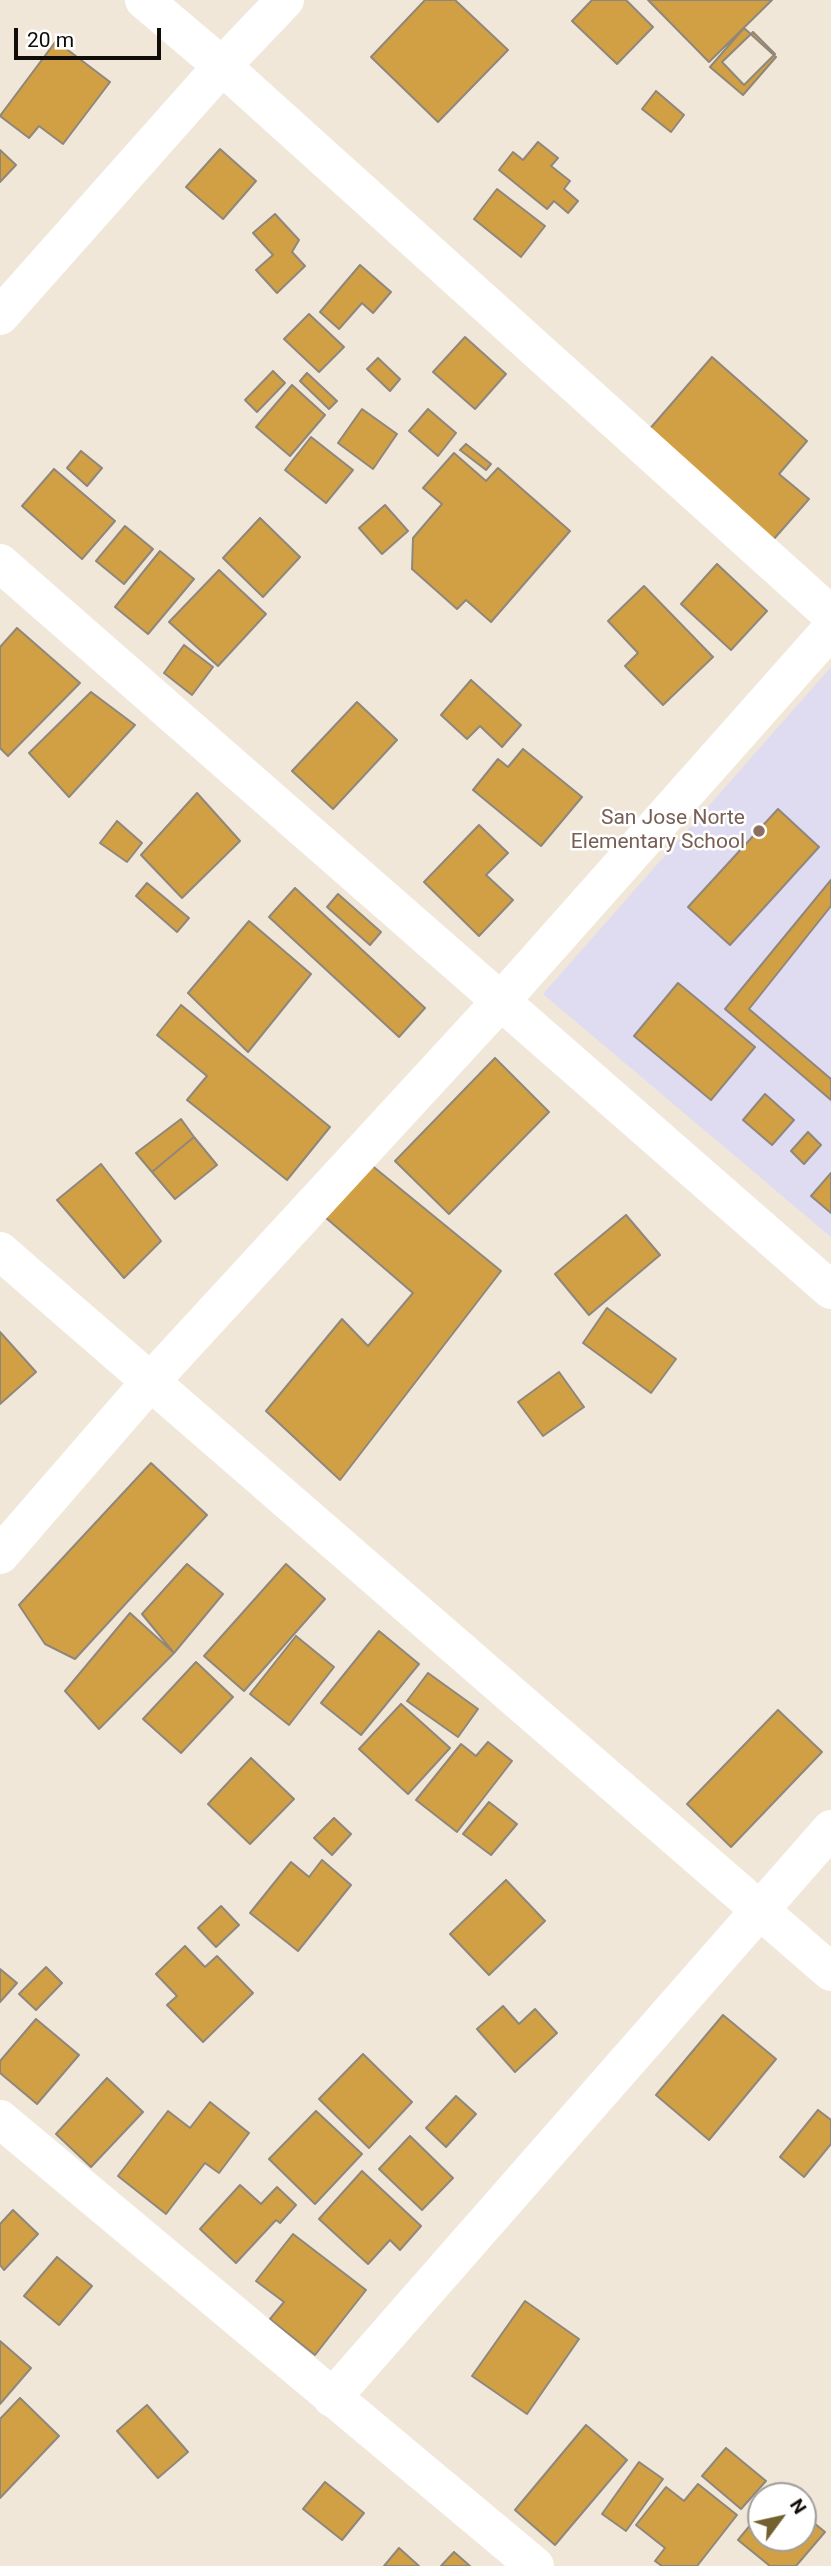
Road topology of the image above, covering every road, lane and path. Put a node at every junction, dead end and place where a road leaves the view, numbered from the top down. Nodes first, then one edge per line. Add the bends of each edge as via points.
1 (144, 0) edge
2 (285, 0) edge
3 (222, 66) junction
4 (0, 316) edge
5 (0, 563) edge
6 (831, 615) edge
7 (831, 629) edge
8 (500, 1002) junction
9 (0, 1251) edge
10 (831, 1290) edge
11 (150, 1382) junction
12 (0, 1555) edge
13 (831, 1829) edge
14 (759, 1909) junction
15 (831, 1972) edge
16 (0, 2119) edge
17 (332, 2398) junction
18 (535, 2566) edge

1 - 3 street
2 - 3 street
3 - 4 street
3 - 6 street
5 - 8 street
7 - 8 street
8 - 10 street
8 - 11 street
9 - 11 street
11 - 12 street
11 - 14 street
13 - 14 street
14 - 15 street
14 - 17 street
16 - 17 street
17 - 18 street

